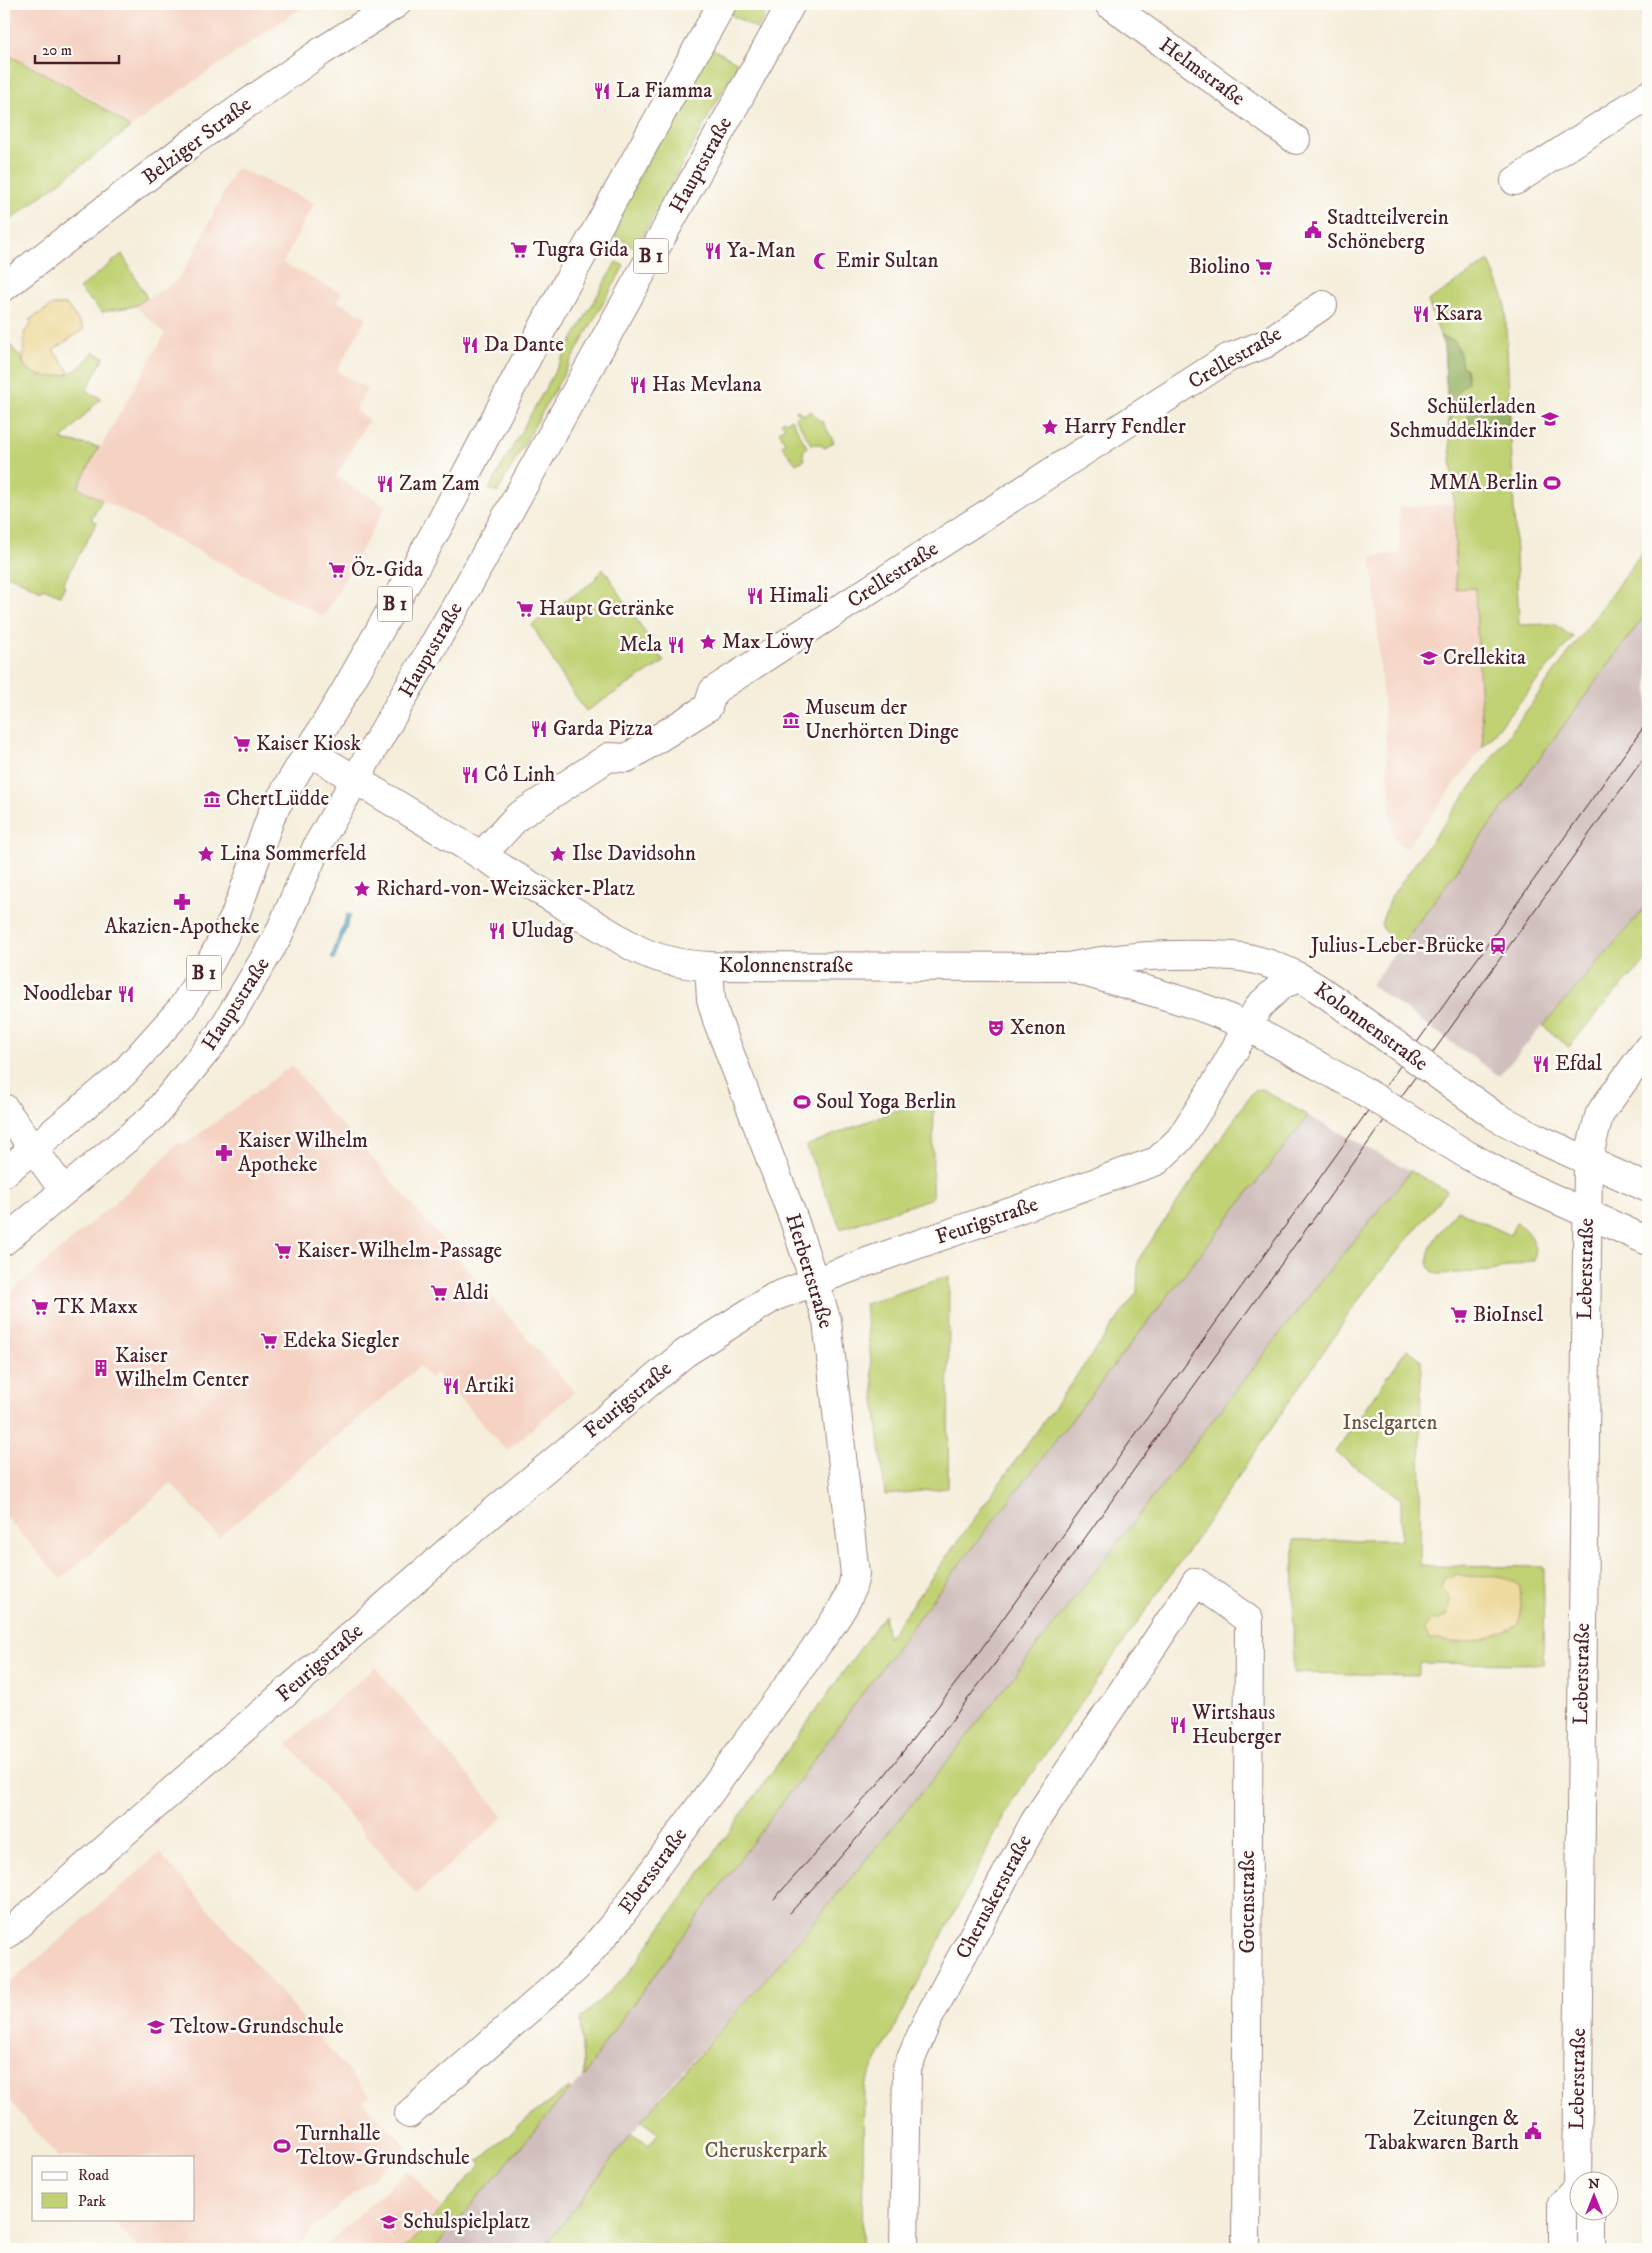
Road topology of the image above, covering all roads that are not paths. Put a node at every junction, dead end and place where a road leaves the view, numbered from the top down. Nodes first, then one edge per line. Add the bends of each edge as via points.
1 (396, 4) edge
2 (722, 4) edge
3 (791, 4) edge
4 (1109, 4) edge
5 (1648, 95) edge
6 (1296, 140) dead end
7 (1515, 181) dead end
8 (4, 287) edge
9 (1323, 305) dead end
10 (308, 751) junction
11 (356, 780) junction
12 (481, 856) junction
13 (709, 966) junction
14 (1069, 967) junction
15 (1301, 978) junction
16 (1247, 1028) junction
17 (1648, 1048) edge
18 (4, 1108) edge
19 (33, 1148) junction
20 (1588, 1160) junction
21 (4, 1173) edge
22 (1648, 1188) edge
23 (64, 1191) junction
24 (1587, 1215) junction
25 (4, 1241) edge
26 (1648, 1241) edge
27 (814, 1281) junction
28 (1196, 1582) joint
29 (853, 1588) joint
30 (4, 1937) edge
31 (408, 2114) dead end
32 (1578, 2170) edge
33 (1570, 2196) edge
34 (1591, 2220) edge
35 (904, 2249) edge
36 (1246, 2249) edge
37 (1562, 2249) edge
38 (1591, 2249) edge

1 - 8 street, Belziger Straße via 322,51 194,141
2 - 10 street, Hauptstraße / B 1 via 553,308 442,520
3 - 11 street, Hauptstraße / B 1 via 470,582
4 - 6 street, Helmstraße
5 - 7 street
9 - 12 street, Crellestraße via 1264,344 1228,358 713,691 708,707 627,758 609,757 525,811
10 - 11 street
10 - 19 street, Hauptstraße / B 1 via 273,810 234,918 182,1008 123,1074
11 - 12 street
11 - 23 street, Hauptstraße / B 1 via 318,844 278,936 219,1035 153,1117
12 - 13 street, Kolonnenstraße via 650,956 686,965
13 - 14 street, Kolonnenstraße
13 - 27 street, Herbertstraße via 711,999 717,1020 794,1220
14 - 15 street, Kolonnenstraße via 1104,959 1150,955 1212,955 1244,957
14 - 16 street, Kolonnenstraße via 1194,1005
15 - 16 street, Feurigstraße via 1283,984 1270,994
15 - 20 street, Kolonnenstraße, bridge via 1495,1116
16 - 24 street, Kolonnenstraße, bridge via 1369,1094 1469,1156
16 - 27 street, Feurigstraße via 1180,1140 1157,1161
17 - 20 street, Leberstraße via 1599,1116
18 - 19 street
19 - 21 street, Hauptstraße / B 1
19 - 23 street
20 - 22 street, Kolonnenstraße
20 - 24 street, Leberstraße
23 - 25 street, Hauptstraße / B 1
24 - 26 street, Kolonnenstraße
24 - 32 street, Leberstraße
27 - 29 street, Herbertstraße via 829,1333 855,1574
27 - 30 street, Feurigstraße via 762,1303 678,1359 493,1512
28 - 35 street, Cheruskerstraße via 1035,1821 928,2019 908,2068
28 - 36 street, Gotenstraße via 1249,1620
29 - 31 street, Ebersstraße via 831,1626 618,1919 576,1968
33 - 37 street, Leberstraße via 1562,2204
34 - 38 street

